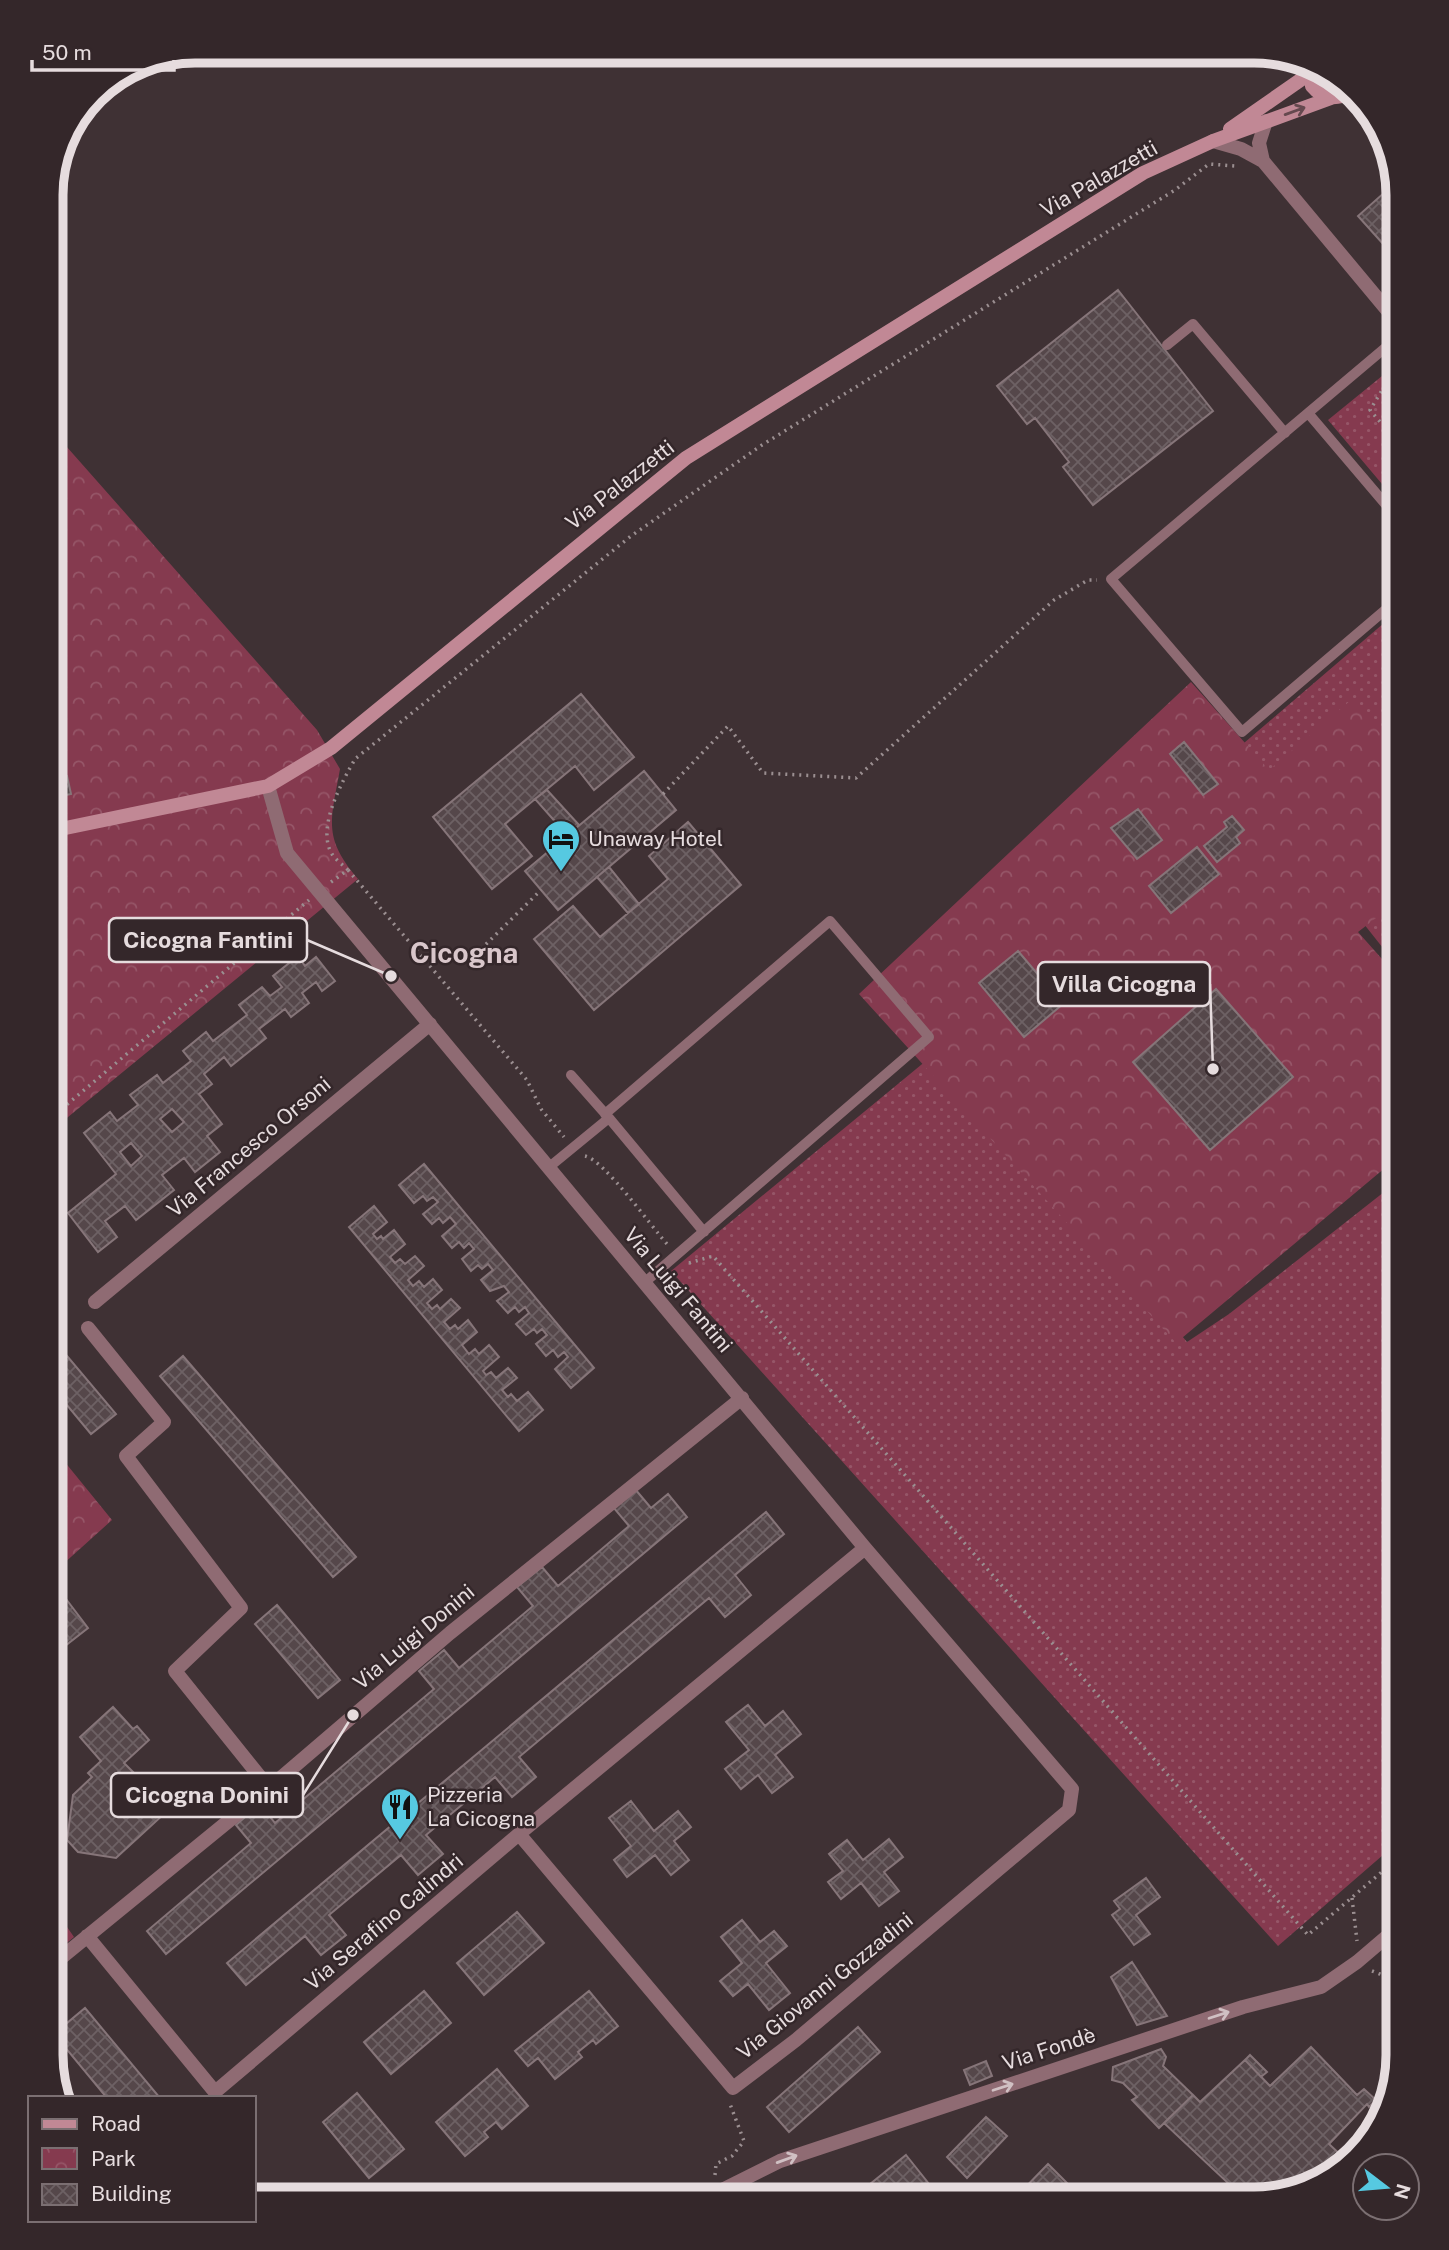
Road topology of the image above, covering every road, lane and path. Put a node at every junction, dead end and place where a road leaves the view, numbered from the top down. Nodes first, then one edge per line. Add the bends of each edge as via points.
1 (1306, 74) edge
2 (1312, 77) edge
3 (1340, 95) edge
4 (1331, 98) junction
5 (1266, 121) junction
6 (1213, 141) junction
7 (1263, 161) junction
8 (1243, 168) dead end
9 (1386, 309) edge
10 (1167, 345) dead end
11 (1386, 347) edge
12 (1386, 384) edge
13 (1308, 413) junction
14 (1386, 429) edge
15 (1285, 433) junction
16 (1386, 505) edge
17 (1111, 579) junction
18 (1386, 609) edge
19 (268, 786) junction
20 (663, 794) dead end
21 (63, 829) edge
22 (348, 870) junction
23 (541, 890) dead end
24 (320, 891) junction
25 (471, 959) dead end
26 (430, 1024) junction
27 (571, 1075) dead end
28 (63, 1108) edge
29 (607, 1116) junction
30 (573, 1147) junction
31 (548, 1168) junction
32 (704, 1231) junction
33 (677, 1255) junction
34 (644, 1283) junction
35 (95, 1302) dead end
36 (88, 1328) dead end
37 (742, 1398) junction
38 (865, 1548) junction
39 (269, 1788) junction
40 (1069, 1810) joint
41 (519, 1834) junction
42 (1386, 1868) edge
43 (87, 1936) junction
44 (1386, 1937) edge
45 (63, 1956) edge
46 (733, 2088) junction
47 (721, 2187) edge
48 (728, 2187) edge

1 - 6 main road, Via Palazzetti
2 - 4 main road via 1317,91
3 - 4 main road, Via Palazzetti
5 -> 4 main road, Via Palazzetti
5 - 6 main road, Via Palazzetti
5 - 7 street via 1259,143
6 - 7 street
6 - 19 main road, Via Palazzetti via 1143,173 687,458 331,748
7 - 9 street
8 - 22 path via 1209,164 1175,190 762,445 631,536 355,760 335,794 328,831 331,853
10 - 15 lane via 1193,324
11 - 13 lane
12 - 14 path via 1370,410
13 - 15 lane
13 - 16 lane
15 - 17 lane
17 - 18 lane via 1242,733
17 - 20 path via 1088,580 1054,600 856,778 763,773 728,726
19 - 21 main road, Via Palazzetti
19 - 24 street, Via Luigi Fantini via 287,853
22 - 24 path
22 - 30 path via 527,1080 541,1109
23 - 25 path
24 - 26 street, Via Luigi Fantini
24 - 28 path
26 - 31 street, Via Luigi Fantini
26 - 35 street, Via Francesco Orsoni
27 - 29 lane
29 - 30 lane
29 - 32 lane
29 - 32 lane via 830,921 929,1037
30 - 31 lane
30 - 33 path via 592,1157
31 - 34 street, Via Luigi Fantini
32 - 33 lane
33 - 34 lane
33 - 42 path via 691,1264 713,1256 1308,1936
34 - 37 street, Via Luigi Fantini
36 - 39 street via 164,1422 126,1457 241,1608 175,1671
37 - 38 street, Via Luigi Fantini
37 - 39 street, Via Luigi Donini via 450,1633
38 - 40 street, Via Luigi Fantini via 1072,1789
38 - 41 street, Via Serafino Calindri
39 - 43 street, Via Luigi Donini
40 - 46 street, Via Giovanni Gozzadini
41 - 43 street, Via Serafino Calindri via 215,2092
41 - 46 street, Via Giovanni Gozzadini
43 - 45 street, Via Luigi Donini
48 -> 44 street, Via Fondè via 793,2157 1243,2007 1321,1987
46 - 47 path via 730,2105 744,2141 732,2156 716,2164 713,2171

